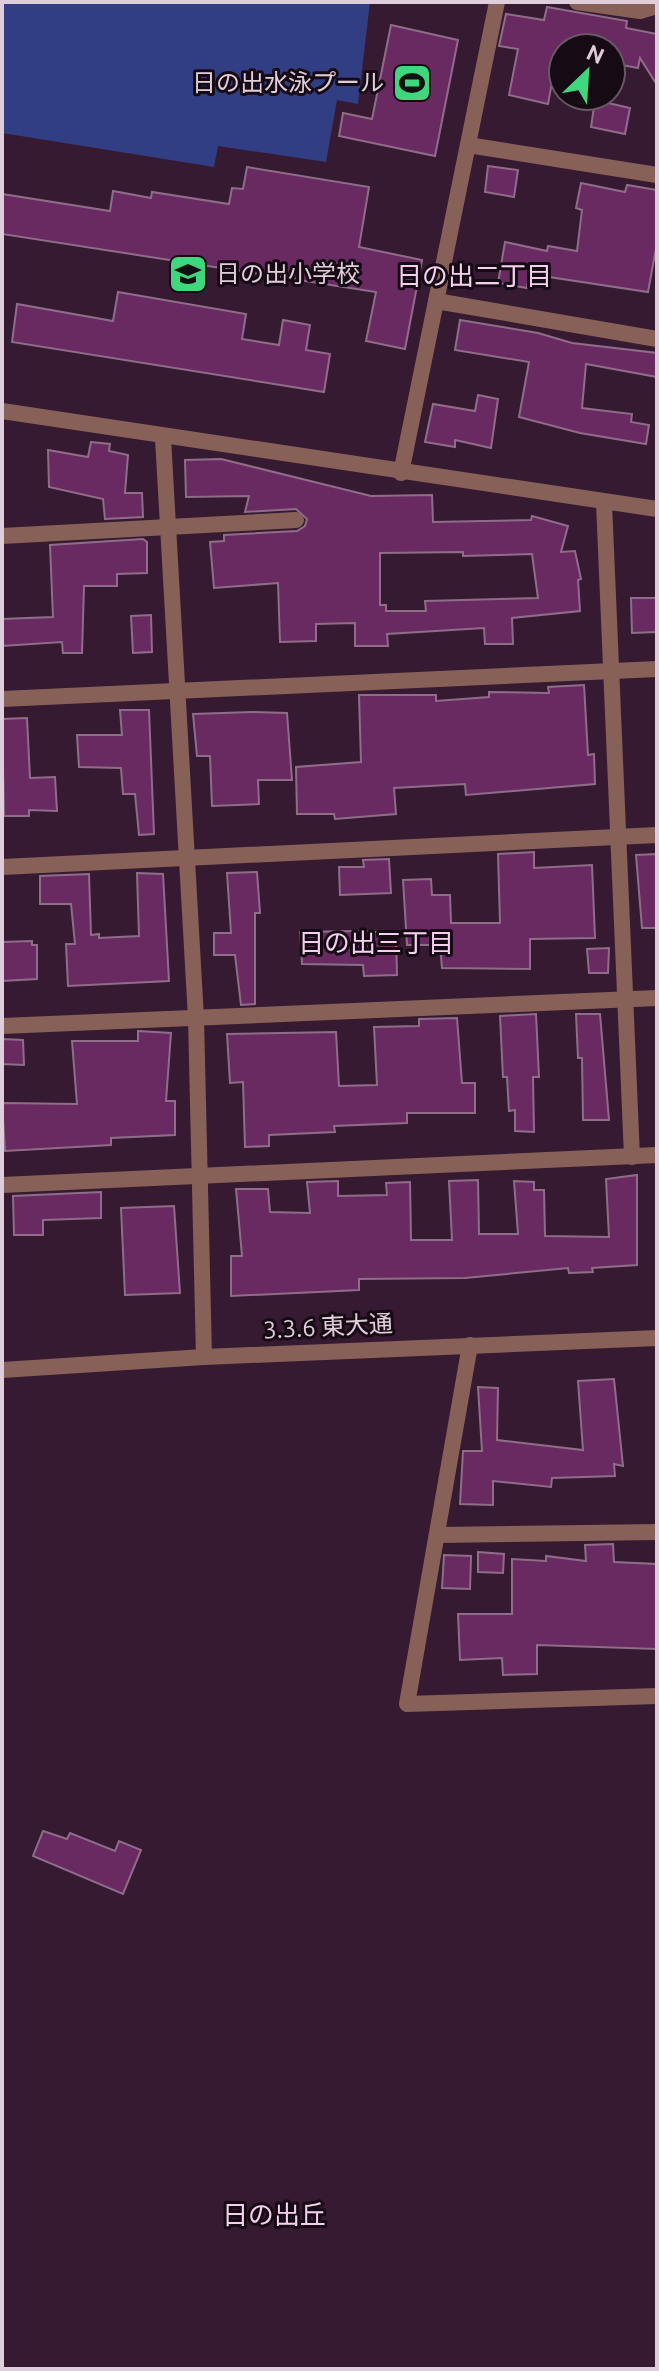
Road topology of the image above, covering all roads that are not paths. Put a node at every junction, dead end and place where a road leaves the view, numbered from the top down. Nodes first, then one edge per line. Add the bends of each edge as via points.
1 (497, 2) edge
2 (577, 2) edge
3 (657, 6) edge
4 (468, 145) junction
5 (657, 175) edge
6 (436, 301) junction
7 (657, 339) edge
8 (2, 411) edge
9 (163, 438) junction
10 (401, 473) junction
11 (604, 503) junction
12 (657, 507) edge
13 (296, 520) dead end
14 (168, 530) junction
15 (2, 536) edge
16 (657, 669) edge
17 (611, 671) junction
18 (177, 693) junction
19 (2, 699) edge
20 (657, 835) edge
21 (618, 836) junction
22 (187, 855) junction
23 (2, 867) edge
24 (657, 998) edge
25 (624, 999) junction
26 (196, 1018) junction
27 (2, 1026) edge
28 (657, 1155) edge
29 (632, 1157) junction
30 (200, 1176) junction
31 (2, 1185) edge
32 (657, 1338) edge
33 (470, 1345) junction
34 (204, 1357) junction
35 (2, 1370) edge
36 (657, 1532) edge
37 (437, 1535) junction
38 (657, 1696) edge

1 - 4 street
2 - 3 street via 640,11
4 - 5 street
4 - 6 street
6 - 7 street
6 - 10 street
8 - 9 street
9 - 10 street
9 - 14 street
10 - 11 street
11 - 12 street
11 - 17 street
13 - 14 street
14 - 15 street
14 - 18 street
16 - 17 street
17 - 18 street
17 - 21 street
18 - 19 street
18 - 22 street
20 - 21 street
21 - 22 street
21 - 25 street
22 - 23 street
22 - 26 street
24 - 25 street
25 - 26 street
25 - 29 street
26 - 27 street
26 - 30 street
28 - 29 street
29 - 30 street
30 - 31 street
30 - 34 street
32 - 33 street, 3.3.6 東大通
33 - 34 street, 3.3.6 東大通
33 - 37 street
34 - 35 street, 3.3.6 東大通
36 - 37 street
37 - 38 street via 407,1704

